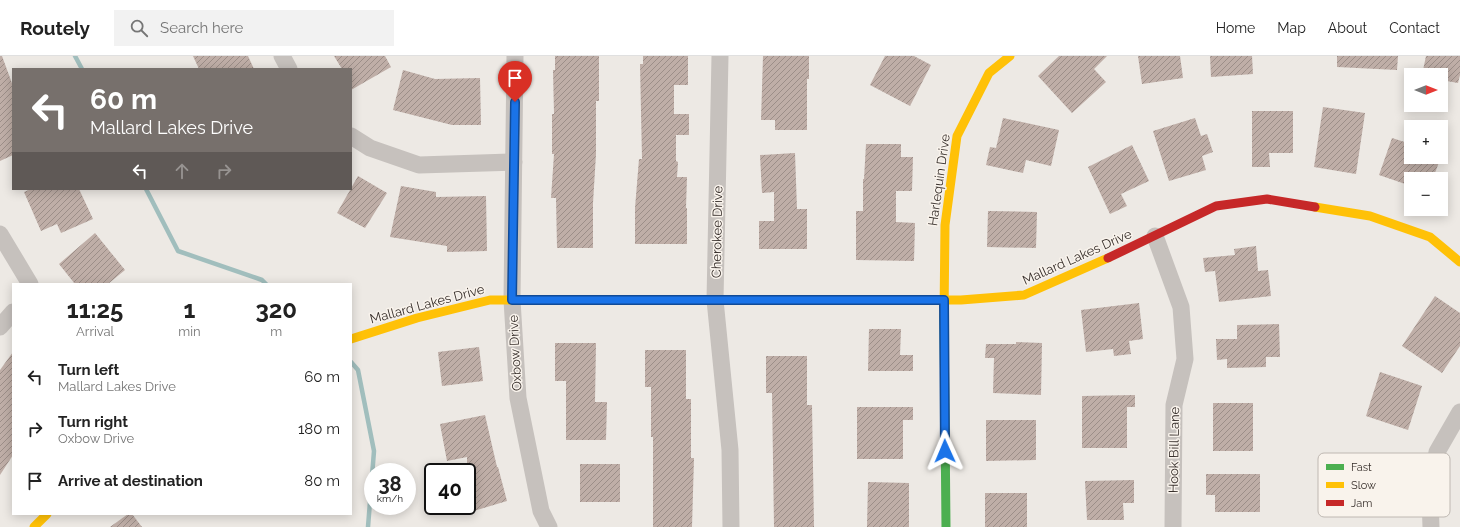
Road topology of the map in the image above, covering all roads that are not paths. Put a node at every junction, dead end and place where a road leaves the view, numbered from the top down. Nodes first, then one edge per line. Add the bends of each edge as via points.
1 (282, 56) edge
2 (515, 56) edge
3 (720, 56) edge
4 (1010, 56) edge
5 (288, 68) edge
6 (352, 137) edge
7 (514, 162) junction
8 (0, 234) edge
9 (1155, 236) junction
10 (1460, 262) edge
11 (29, 283) edge
12 (512, 300) junction
13 (715, 300) junction
14 (944, 300) junction
15 (12, 313) edge
16 (0, 327) edge
17 (352, 339) edge
18 (1460, 412) edge
19 (1437, 453) edge
20 (46, 515) edge
21 (1431, 517) edge
22 (34, 527) edge
23 (548, 527) edge
24 (731, 527) edge
25 (946, 527) edge
26 (1173, 527) edge
27 (1431, 527) edge

1 - 5 street
2 - 7 street, Oxbow Drive
3 - 13 street, Cherokee Drive
4 - 14 street, Harlequin Drive via 989,73 957,136 945,225
6 - 7 street via 370,148 419,165
7 - 12 street, Oxbow Drive
8 - 11 street
9 - 10 street, Mallard Lakes Drive via 1216,206 1267,199 1370,216 1430,237
9 - 14 street, Mallard Lakes Drive via 1024,295
9 - 26 street, Hook Bill Lane via 1181,307 1185,359 1174,406
12 - 13 street, Mallard Lakes Drive
12 - 17 street, Mallard Lakes Drive via 490,300 417,318
12 - 23 street, Oxbow Drive via 518,398 541,511
13 - 14 street, Mallard Lakes Drive
13 - 24 street, Cherokee Drive via 730,450
14 - 25 street, Harlequin Drive
15 - 16 street
18 - 19 street
20 - 22 street
21 - 27 street

